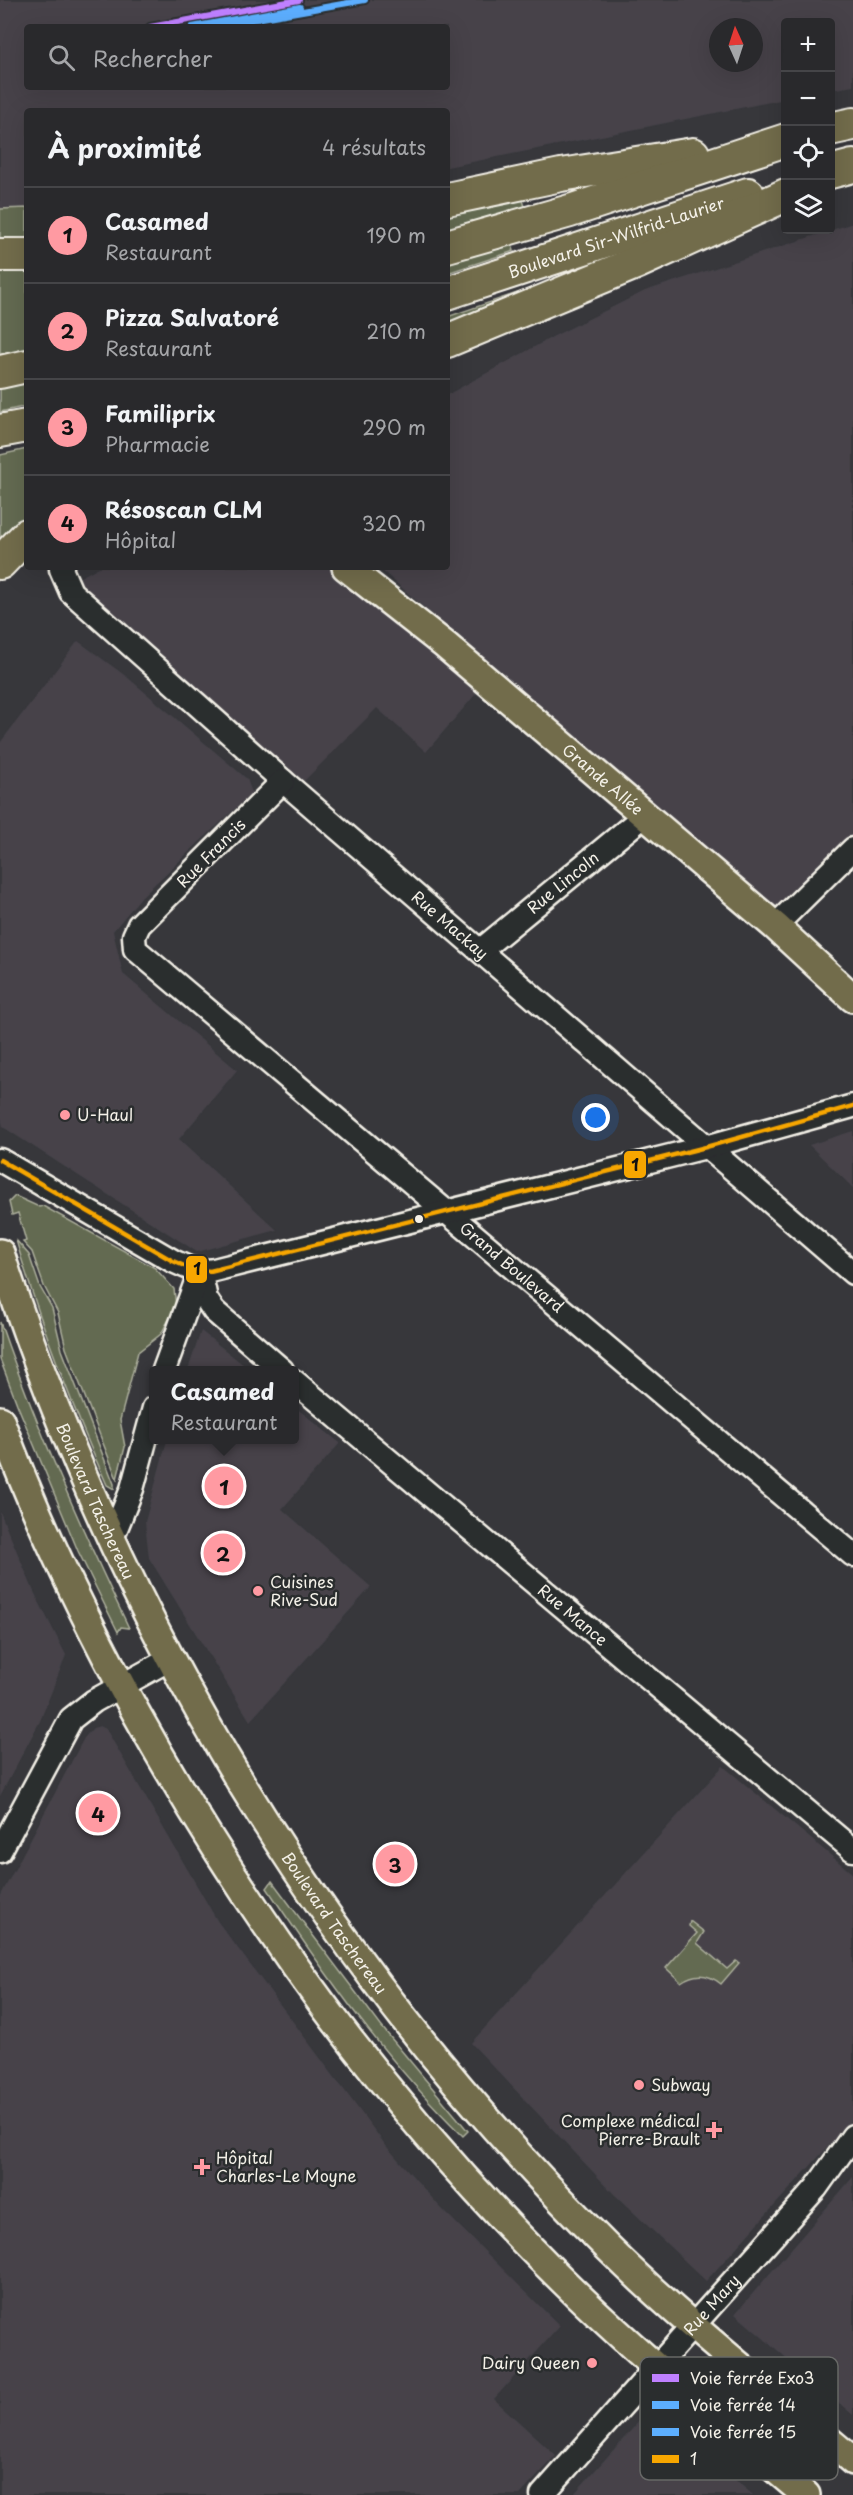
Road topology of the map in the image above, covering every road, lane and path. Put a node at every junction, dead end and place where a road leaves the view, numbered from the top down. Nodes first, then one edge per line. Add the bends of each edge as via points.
1 (853, 124) edge
2 (835, 128) edge
3 (781, 141) edge
4 (781, 142) edge
5 (781, 185) edge
6 (781, 197) edge
7 (450, 198) edge
8 (450, 245) edge
9 (0, 255) edge
10 (24, 255) edge
11 (450, 292) edge
12 (450, 339) edge
13 (24, 367) edge
14 (0, 372) edge
15 (24, 427) edge
16 (0, 431) edge
17 (24, 538) edge
18 (0, 563) edge
19 (61, 570) edge
20 (350, 570) edge
21 (283, 781) junction
22 (645, 815) junction
23 (853, 849) edge
24 (139, 925) joint
25 (775, 926) junction
26 (481, 950) junction
27 (853, 998) edge
28 (853, 1106) edge
29 (706, 1147) junction
30 (0, 1160) edge
31 (447, 1212) junction
32 (0, 1253) edge
33 (200, 1271) junction
34 (853, 1272) edge
35 (166, 1366) edge
36 (276, 1366) edge
37 (299, 1385) edge
38 (0, 1420) edge
39 (149, 1423) edge
40 (111, 1541) junction
41 (853, 1555) edge
42 (170, 1659) junction
43 (121, 1685) junction
44 (853, 1850) edge
45 (0, 1851) edge
46 (853, 2136) edge
47 (693, 2326) junction
48 (645, 2357) edge
49 (665, 2357) edge
50 (730, 2357) edge
51 (640, 2385) edge
52 (838, 2448) edge
53 (853, 2461) edge
54 (788, 2480) edge
55 (542, 2495) edge
56 (806, 2495) edge

1 - 2 highway
3 - 7 highway via 561,175
4 - 8 highway via 570,211
5 - 11 highway, Boulevard Sir-Wilfrid-Laurier
6 - 12 highway via 638,262
9 - 10 highway
13 - 14 highway
15 - 16 highway
17 - 18 highway
19 - 21 street, Rue Mackay via 71,592
20 - 22 main road, Grande Allée via 445,645
21 - 24 street, Rue Francis
21 - 26 street, Rue Mackay
22 - 25 main road, Grande Allée
22 - 26 street, Rue Lincoln
23 - 25 street
24 - 31 street, Grand Boulevard via 134,936 135,949
25 - 27 main road, Grande Allée
26 - 29 street, Rue Mackay
28 - 29 street
29 - 31 street
29 - 34 street, Rue Mackay
30 - 33 street via 173,1261
31 - 33 street via 229,1268
31 - 41 street, Grand Boulevard
32 - 40 main road, Boulevard Taschereau via 53,1404
33 - 35 street
33 - 36 street via 206,1299 214,1311
37 - 44 street, Rue Mance
38 - 43 main road via 47,1533
39 - 40 street via 132,1489
40 - 42 main road, Boulevard Taschereau
42 - 43 street
42 - 47 main road, Boulevard Taschereau via 282,1851 399,2015 520,2157
43 - 45 street via 71,1719
43 - 48 main road via 217,1851 359,2054 495,2212
46 - 47 street, Rue Mary via 816,2188
47 - 49 street, Rue Mary
47 - 50 main road, Boulevard Taschereau
51 - 55 street, Rue Mary
52 - 53 main road, Boulevard Taschereau
54 - 56 main road

